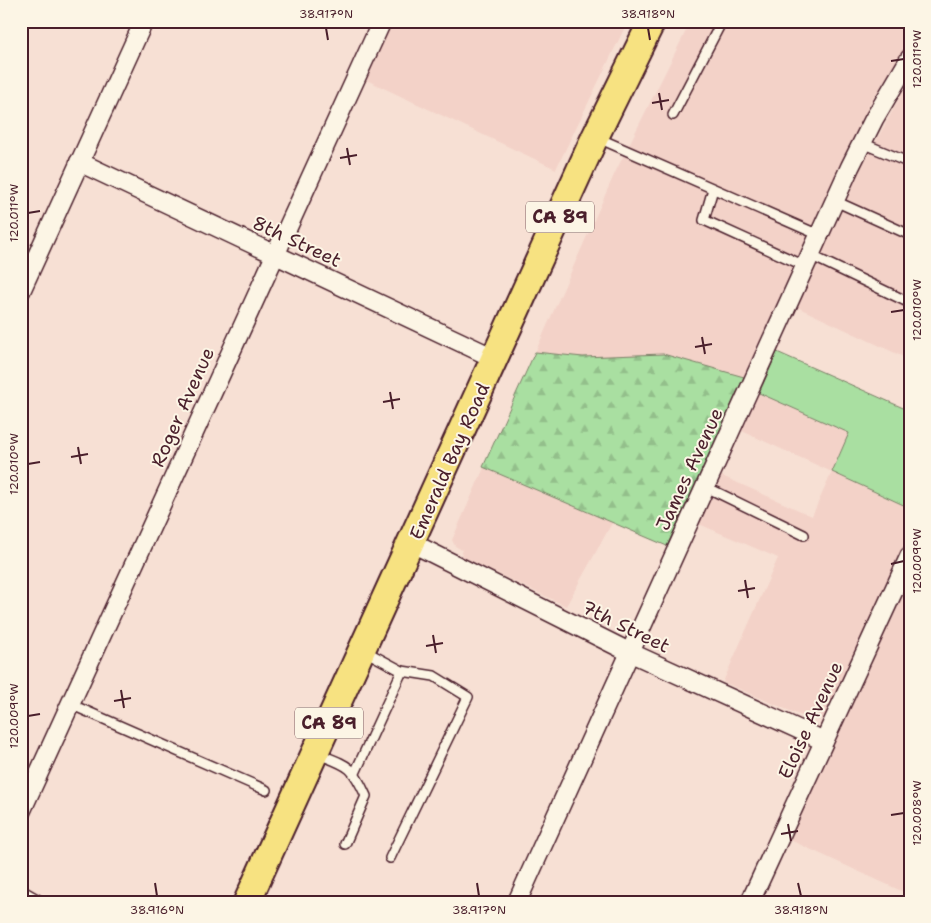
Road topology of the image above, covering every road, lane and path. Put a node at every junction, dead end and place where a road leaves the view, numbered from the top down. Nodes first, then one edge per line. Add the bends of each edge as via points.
1 (144, 21) edge
2 (382, 21) edge
3 (652, 21) edge
4 (722, 21) edge
5 (910, 58) edge
6 (673, 115) dead end
7 (595, 137) junction
8 (862, 143) junction
9 (79, 162) junction
10 (910, 163) edge
11 (713, 189) junction
12 (834, 201) junction
13 (819, 235) junction
14 (910, 235) edge
15 (275, 254) junction
16 (807, 261) junction
17 (21, 291) edge
18 (910, 303) edge
19 (496, 359) junction
20 (704, 486) junction
21 (804, 535) dead end
22 (412, 544) junction
23 (910, 555) edge
24 (363, 650) junction
25 (629, 652) junction
26 (402, 671) junction
27 (70, 704) junction
28 (824, 741) junction
29 (316, 753) junction
30 (355, 773) junction
31 (266, 790) dead end
32 (21, 812) edge
33 (345, 844) dead end
34 (390, 858) dead end
35 (21, 890) edge
36 (42, 902) edge
37 (247, 902) edge
38 (516, 902) edge
39 (750, 902) edge

1 - 9 street
2 - 15 street, Roger Avenue
3 - 7 main road, Emerald Bay Road / CA 89
4 - 6 lane
5 - 8 street, James Avenue
7 - 11 lane
7 - 19 main road, Emerald Bay Road / CA 89
8 - 10 lane
8 - 12 street, James Avenue
9 - 15 street, 8th Street
9 - 17 street
11 - 13 lane
11 - 16 lane via 704,220
12 - 13 street, James Avenue
12 - 14 lane
13 - 16 street, James Avenue
15 - 19 street, 8th Street
15 - 27 street, Roger Avenue
16 - 18 lane
16 - 20 street, James Avenue
19 - 22 main road, Emerald Bay Road / CA 89
20 - 21 lane
20 - 25 street, James Avenue
22 - 24 main road, Emerald Bay Road / CA 89
22 - 25 street, 7th Street
23 - 28 street, Eloise Avenue
24 - 26 lane
24 - 29 main road, Emerald Bay Road / CA 89
25 - 28 street, 7th Street
25 - 38 street, James Avenue
26 - 30 lane
26 - 34 lane via 434,676 468,697
27 - 31 lane
27 - 32 street, Roger Avenue
28 - 39 street, Eloise Avenue
29 - 30 lane via 346,765
29 - 37 main road, Emerald Bay Road / CA 89
30 - 33 lane via 366,796
35 - 36 lane

